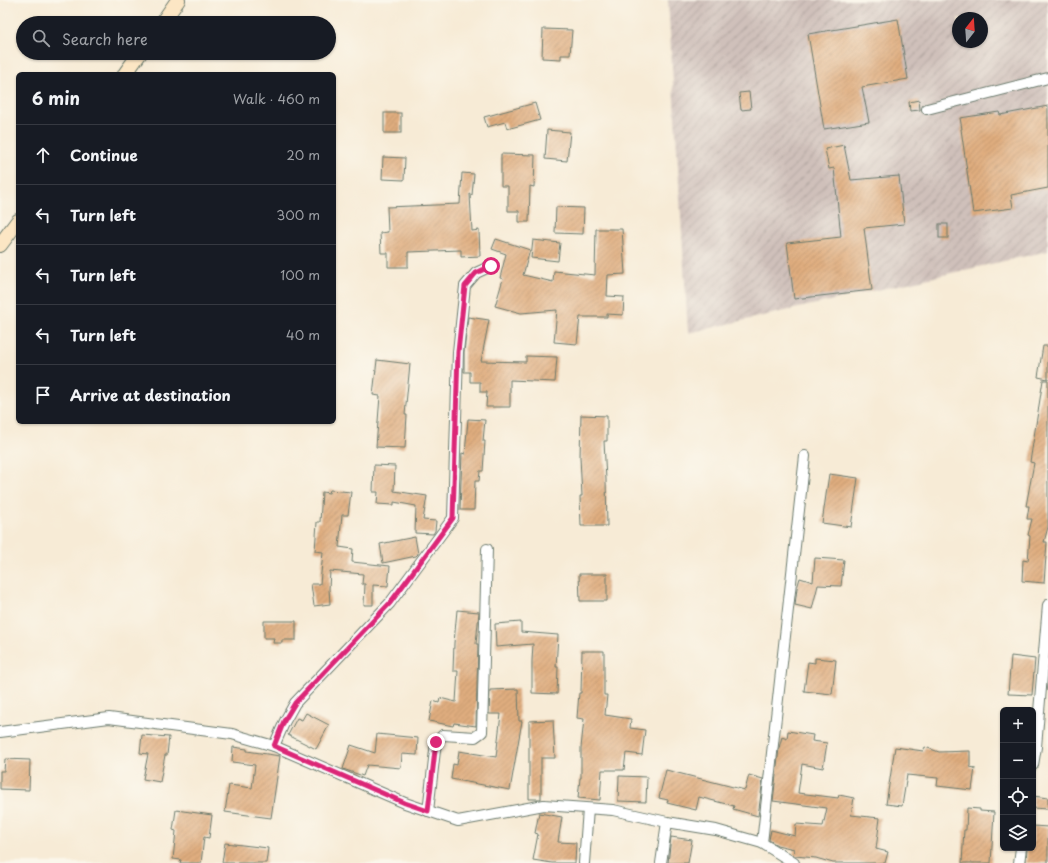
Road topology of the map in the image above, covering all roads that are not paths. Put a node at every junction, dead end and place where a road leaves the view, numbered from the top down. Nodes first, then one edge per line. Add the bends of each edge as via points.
1 (178, 0) edge
2 (167, 16) edge
3 (135, 60) edge
4 (126, 72) edge
5 (1048, 78) edge
6 (926, 109) dead end
7 (16, 224) edge
8 (0, 245) edge
9 (491, 266) dead end
10 (805, 456) dead end
11 (487, 549) dead end
12 (1048, 605) edge
13 (0, 732) edge
14 (274, 746) junction
15 (1036, 747) edge
16 (588, 808) junction
17 (428, 811) junction
18 (667, 822) junction
19 (762, 843) junction
20 (1021, 851) edge
21 (584, 863) edge
22 (661, 863) edge
23 (794, 863) edge
24 (1019, 863) edge

1 - 2 main road
3 - 4 main road
5 - 6 street
7 - 8 main road
9 - 14 street via 476,273 465,286 458,352 453,518 390,603 295,703
10 - 19 street
11 - 17 street via 482,732 475,737 443,735 436,742
12 - 15 street
13 - 14 street via 109,718 232,734
14 - 17 street
16 - 17 street via 544,805 458,821
16 - 18 street via 613,810
16 - 21 street
18 - 19 street via 716,830
18 - 22 street
19 - 23 street
20 - 24 street

